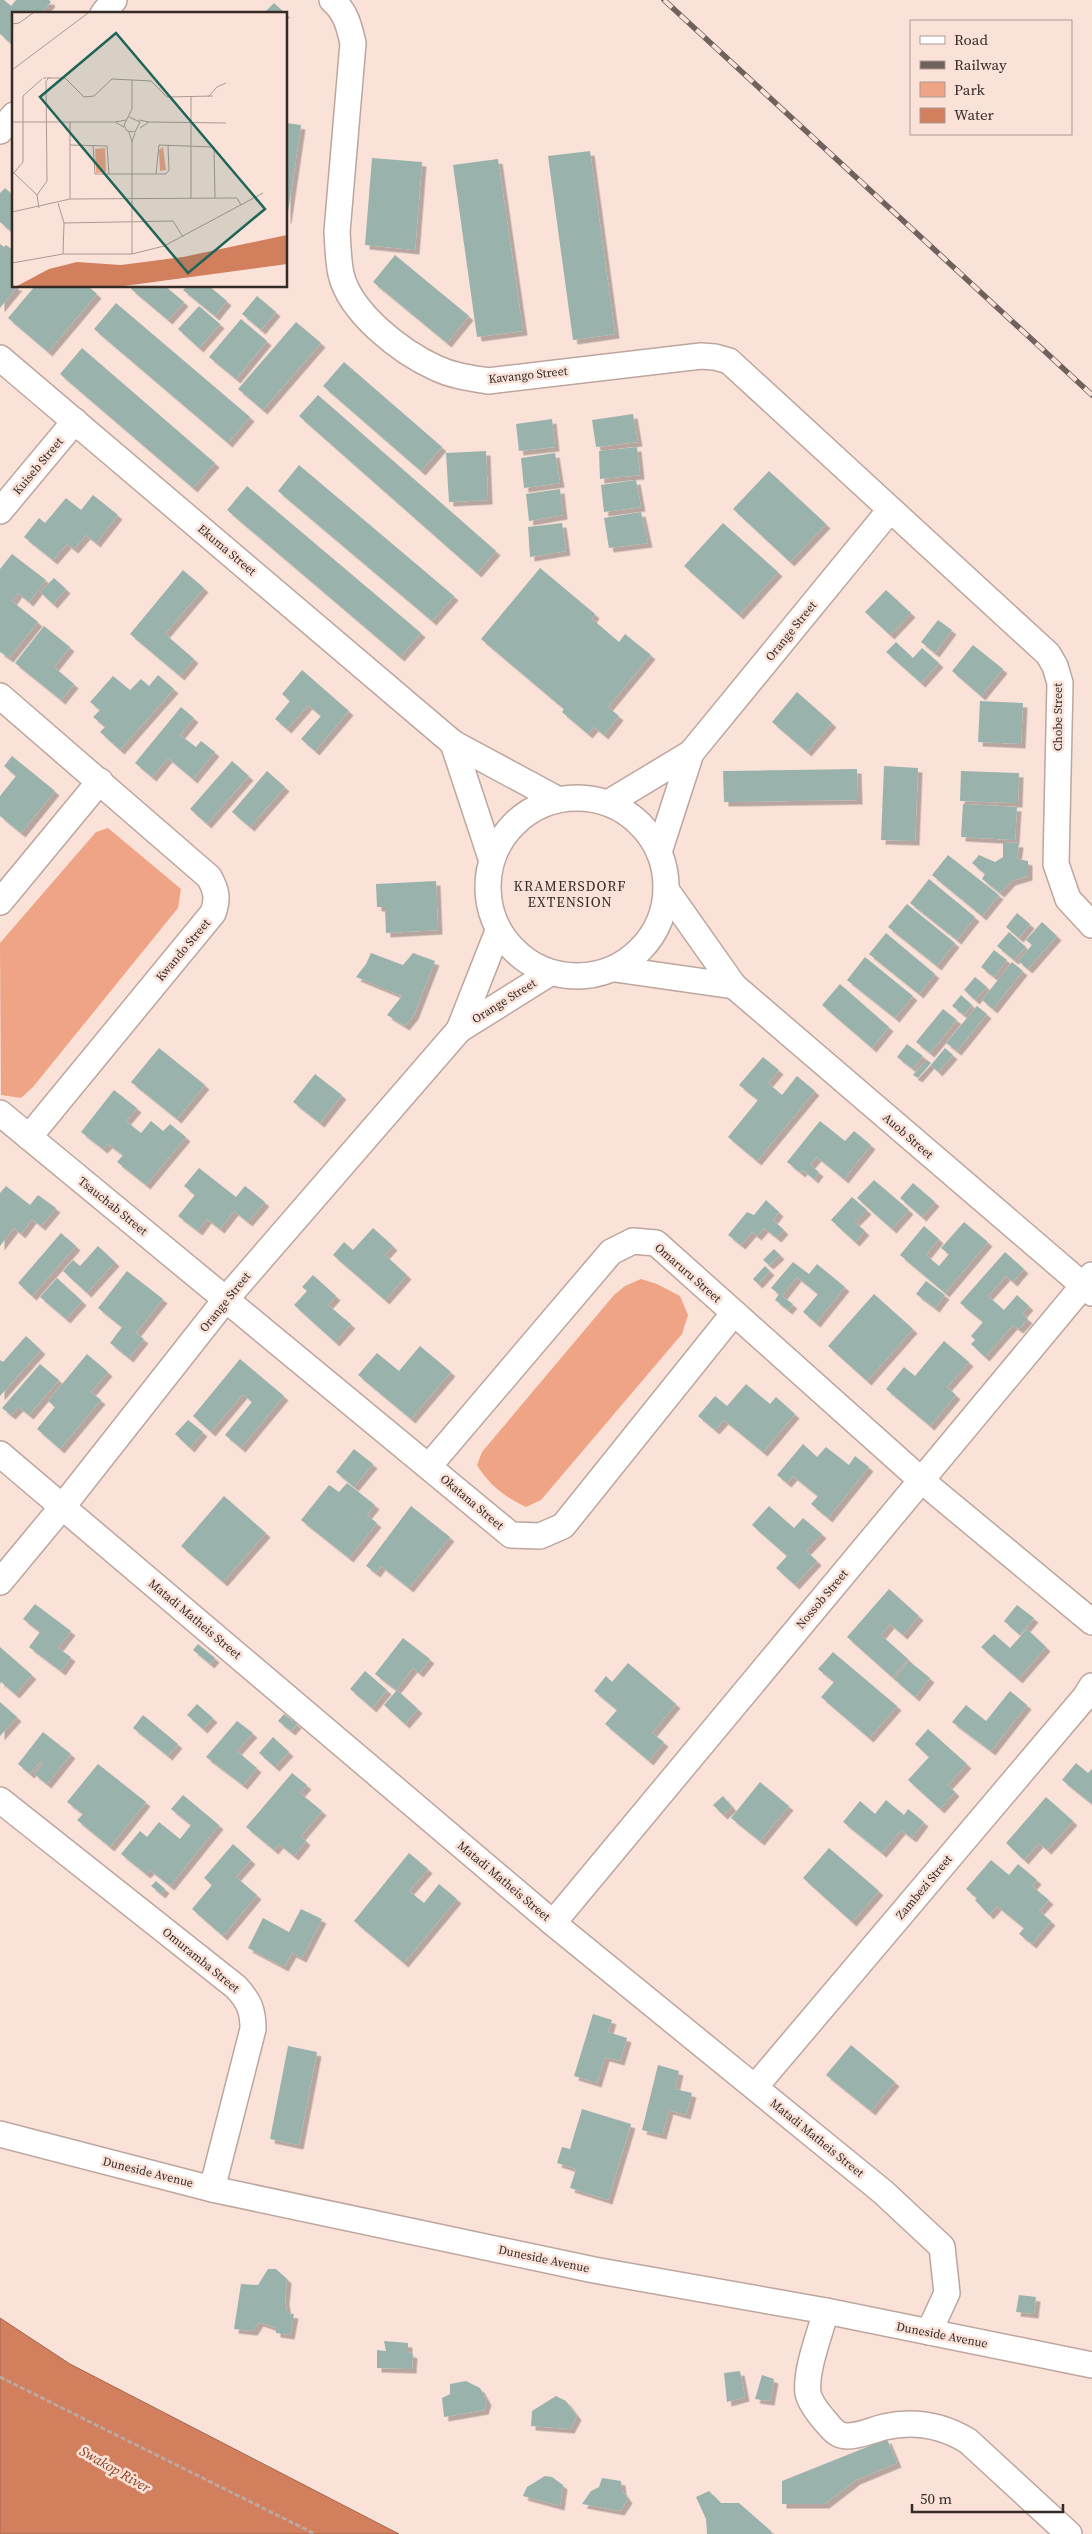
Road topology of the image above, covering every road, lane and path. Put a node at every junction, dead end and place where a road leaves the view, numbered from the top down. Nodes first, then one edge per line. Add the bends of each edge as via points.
1 (114, 0) edge
2 (332, 0) edge
3 (105, 12) edge
4 (12, 117) edge
5 (0, 131) edge
6 (0, 358) edge
7 (75, 421) junction
8 (890, 510) junction
9 (0, 511) edge
10 (0, 696) edge
11 (454, 743) junction
12 (691, 753) junction
13 (100, 782) junction
14 (557, 799) junction
15 (608, 803) junction
16 (659, 852) junction
17 (491, 858) junction
18 (667, 891) junction
19 (0, 902) edge
20 (1092, 925) edge
21 (498, 931) junction
22 (615, 969) junction
23 (550, 973) junction
24 (734, 986) junction
25 (459, 1030) junction
26 (0, 1114) edge
27 (28, 1137) junction
28 (1089, 1285) edge
29 (226, 1299) junction
30 (734, 1313) junction
31 (0, 1454) edge
32 (429, 1466) junction
33 (922, 1480) junction
34 (63, 1506) junction
35 (0, 1582) edge
36 (1092, 1622) edge
37 (1092, 1686) edge
38 (0, 1800) edge
39 (553, 1923) junction
40 (755, 2087) junction
41 (0, 2134) edge
42 (212, 2189) junction
43 (826, 2311) junction
44 (929, 2332) junction
45 (1092, 2365) edge
46 (0, 2377) edge
47 (315, 2534) edge
48 (1069, 2534) edge

1 - 3 street
2 - 8 street, Kavango Street via 348,20 353,43 337,232 341,275 363,313 385,334 436,368 460,377 488,381 715,356 729,362
4 - 5 street
6 - 7 street, Ekuma Street
7 - 9 street, Kuiseb Street
7 - 11 street, Ekuma Street
8 - 12 street, Orange Street
8 - 20 street, Chobe Street via 1048,654 1055,666 1060,683 1056,864 1068,899
10 - 13 street, Kwando Street
11 - 14 street, Ekuma Street
11 - 17 street
12 - 15 street, Orange Street
12 - 16 street, Orange Street
13 - 19 street
13 - 27 street, Kwando Street via 209,877 216,889 217,901 213,914
14 - 15 street via 582,798
14 - 17 street via 528,811 511,826
15 - 16 street via 629,814 647,831
16 - 18 street
17 - 21 street via 487,883 489,907
18 - 22 street via 662,915 652,938 635,956
18 - 24 street, Auob Street
21 - 23 street via 511,949
21 - 25 street, Orange Street
22 - 23 street via 594,976
22 - 24 street
23 - 25 street, Orange Street
24 - 28 street, Auob Street
25 - 29 street, Orange Street
26 - 27 street, Tsauchab Street
27 - 29 street, Tsauchab Street
28 - 33 street, Nossob Street
29 - 32 street, Okatana Street
29 - 34 street, Orange Street
30 - 32 street, Omaruru Street via 656,1243 633,1241 611,1252
30 - 32 street, Okatana Street via 563,1526 540,1536 511,1535
30 - 33 street, Omaruru Street
31 - 34 street, Matadi Matheis Street
33 - 36 street
33 - 39 street, Nossob Street
34 - 35 street, Orange Street
34 - 39 street, Matadi Matheis Street
37 - 40 street, Zambezi Street
38 - 42 street, Omuramba Street via 236,1987 248,2000 253,2012 253,2029
39 - 40 street, Matadi Matheis Street
40 - 44 street, Matadi Matheis Street via 883,2192 942,2247 947,2293
41 - 42 street, Duneside Avenue
42 - 43 street, Duneside Avenue via 594,2270
43 - 44 street, Duneside Avenue
43 - 48 street via 812,2360 808,2392 832,2429 843,2436 910,2424 952,2431 968,2441
44 - 45 street, Duneside Avenue
46 - 47 path

